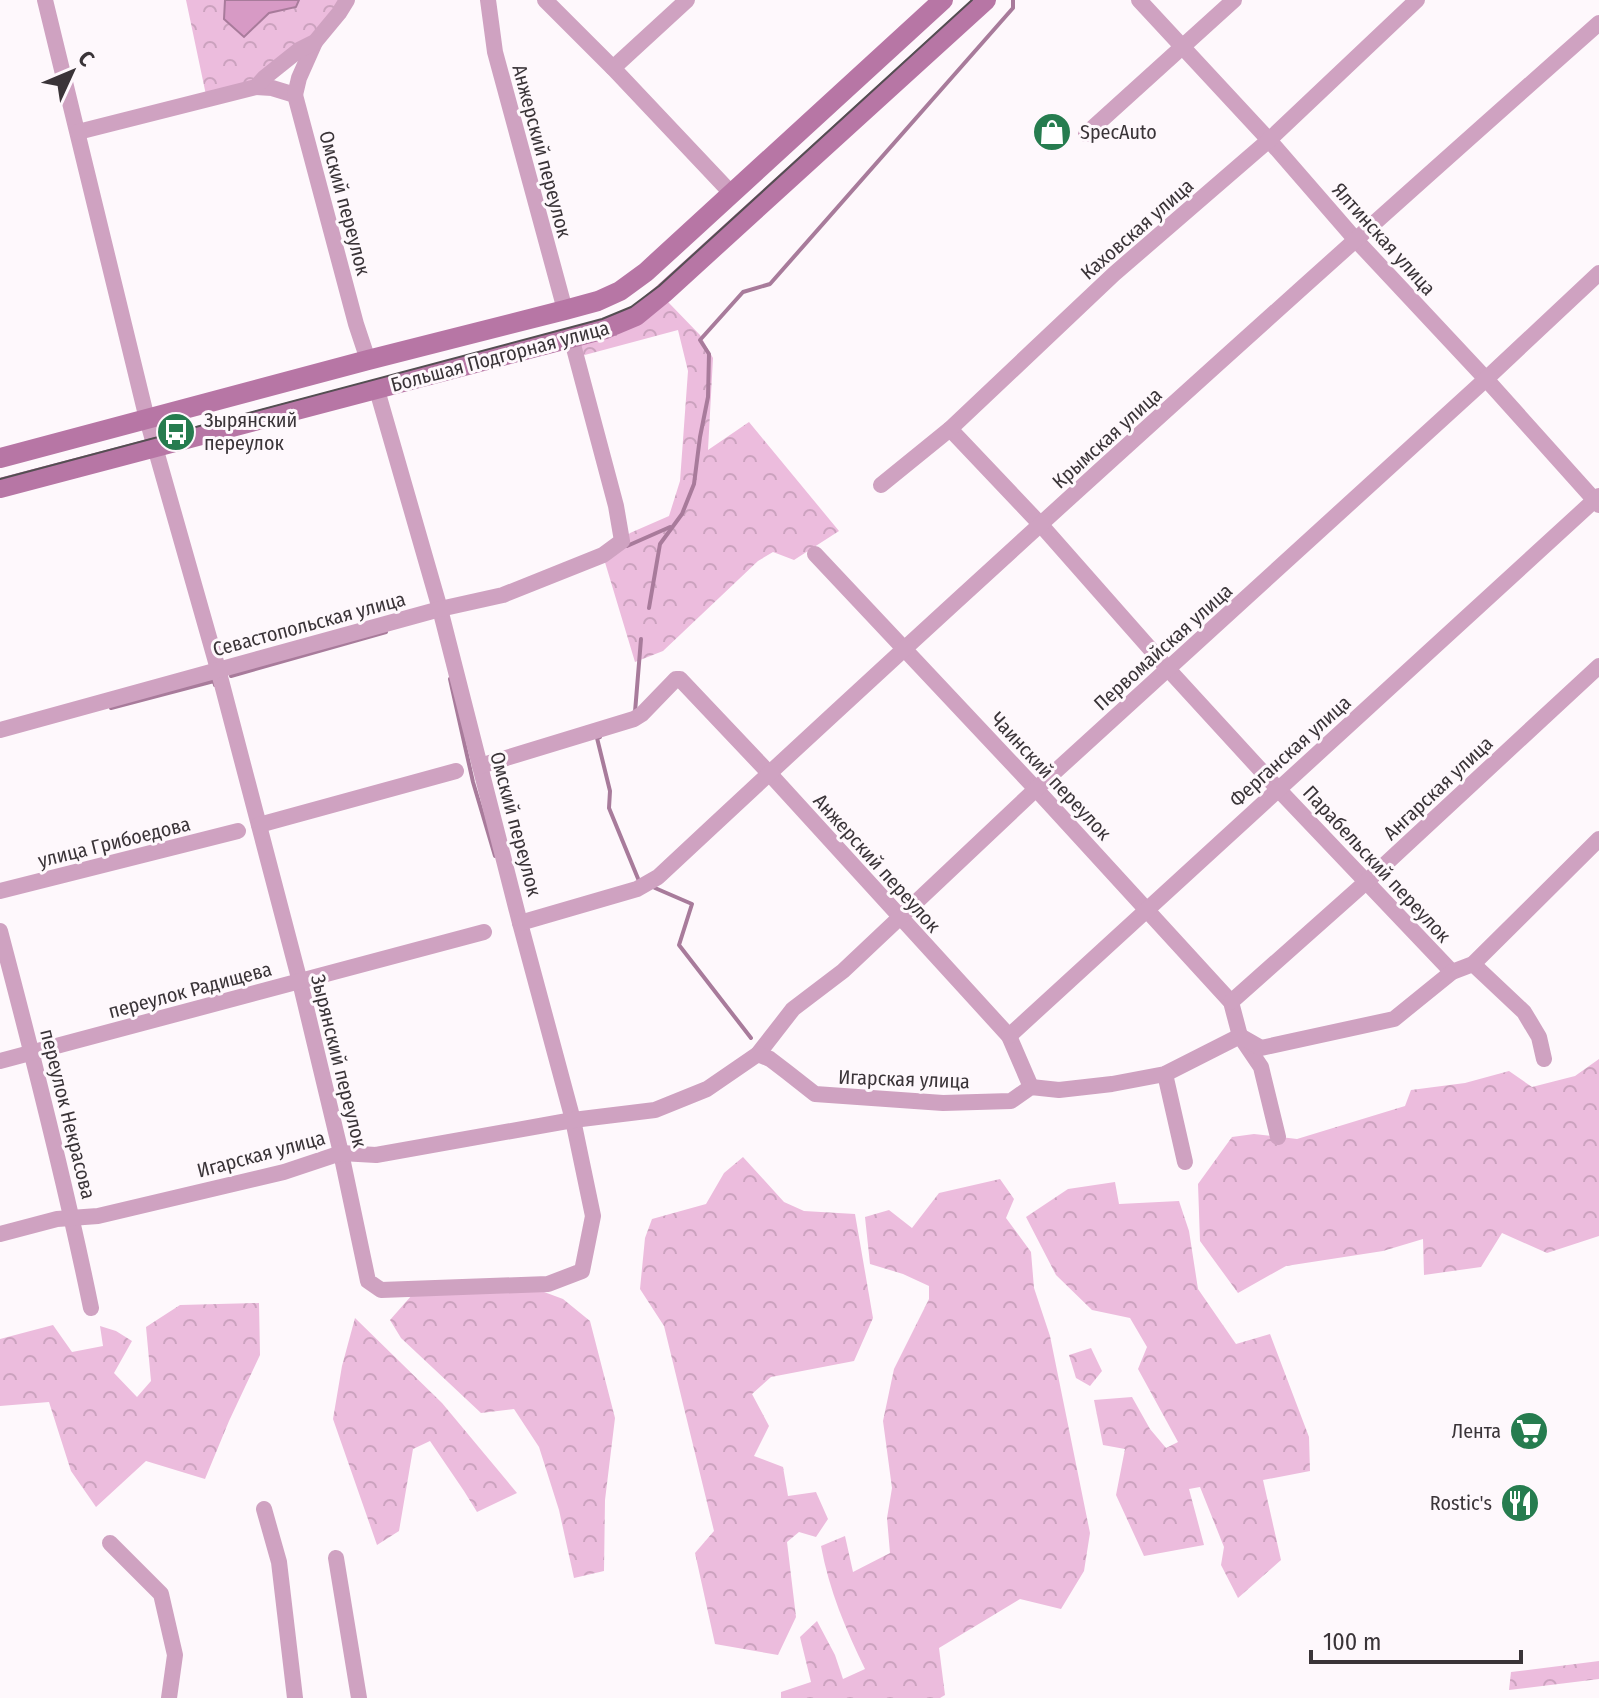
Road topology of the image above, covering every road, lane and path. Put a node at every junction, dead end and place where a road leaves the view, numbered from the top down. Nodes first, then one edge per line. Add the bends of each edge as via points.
1 (45, 0) edge
2 (347, 0) edge
3 (488, 0) edge
4 (545, 0) edge
5 (687, 0) edge
6 (943, 0) edge
7 (986, 0) edge
8 (1139, 0) edge
9 (1234, 0) edge
10 (1417, 0) edge
11 (1599, 23) edge
12 (315, 42) junction
13 (1183, 48) junction
14 (613, 68) junction
15 (256, 87) junction
16 (295, 95) junction
17 (78, 132) junction
18 (1086, 134) dead end
19 (1269, 140) junction
20 (732, 194) junction
21 (1355, 239) junction
22 (1599, 273) edge
23 (565, 310) junction
24 (571, 337) junction
25 (368, 360) junction
26 (1486, 379) junction
27 (377, 390) junction
28 (147, 419) junction
29 (950, 429) junction
30 (156, 448) junction
31 (0, 458) edge
32 (881, 485) dead end
33 (0, 488) edge
34 (1597, 500) edge
35 (1041, 525) junction
36 (815, 554) dead end
37 (440, 609) junction
38 (905, 649) junction
39 (1599, 666) edge
40 (218, 669) junction
41 (1168, 669) junction
42 (0, 730) edge
43 (480, 766) junction
44 (456, 771) dead end
45 (769, 773) junction
46 (1036, 789) junction
47 (1278, 789) junction
48 (259, 825) junction
49 (238, 831) dead end
50 (1599, 839) edge
51 (1366, 882) junction
52 (0, 891) edge
53 (1147, 909) junction
54 (899, 917) junction
55 (520, 923) junction
56 (0, 931) edge
57 (484, 932) dead end
58 (1473, 964) junction
59 (1452, 972) junction
60 (300, 982) junction
61 (1231, 1002) junction
62 (1009, 1036) junction
63 (1240, 1036) junction
64 (32, 1053) junction
65 (758, 1054) junction
66 (1544, 1059) dead end
67 (0, 1061) edge
68 (1165, 1074) junction
69 (1031, 1087) junction
70 (573, 1120) junction
71 (1278, 1137) dead end
72 (341, 1153) junction
73 (1185, 1162) dead end
74 (73, 1219) junction
75 (0, 1234) edge
76 (381, 1290) joint
77 (91, 1308) dead end
78 (264, 1509) dead end
79 (110, 1543) dead end
80 (336, 1558) dead end
81 (169, 1698) edge
82 (295, 1698) edge
83 (359, 1698) edge

1 - 17 street, Зырянский переулок
2 - 12 street
3 - 23 street, Анжерский переулок via 495,52
4 - 14 street
5 - 14 street
6 - 20 main road, Большая Подгорная улица
7 - 24 main road, Большая Подгорная улица via 636,316
8 - 13 street, Ялтинская улица
9 - 13 street
10 - 19 street, Каховская улица
11 - 21 street, Крымская улица
12 - 15 street
12 - 16 street
13 - 18 street
13 - 19 street, Ялтинская улица
14 - 20 street
15 - 16 street
15 - 17 street
16 - 25 street, Омский переулок
17 - 28 street, Зырянский переулок
19 - 21 street, Ялтинская улица
19 - 29 street, Каховская улица via 1114,274
20 - 23 main road, Большая Подгорная улица via 620,291
21 - 26 street, Ялтинская улица
21 - 35 street, Крымская улица
22 - 26 street, Первомайская улица
23 - 25 main road, Большая Подгорная улица
24 - 27 main road, Большая Подгорная улица
24 - 37 street, Севастопольская улица via 622,541 603,555 503,595
25 - 28 main road, Большая Подгорная улица
26 - 34 street, Ялтинская улица
26 - 41 street, Первомайская улица
27 - 30 main road, Большая Подгорная улица
27 - 37 street, Омский переулок
28 - 30 street, Зырянский переулок
28 - 31 main road, Большая Подгорная улица
29 - 32 street, Каховская улица
29 - 35 street, Парабельский переулок
30 - 33 main road, Большая Подгорная улица
30 - 40 street, Зырянский переулок
34 - 47 street, Ферганская улица
35 - 38 street, Крымская улица
35 - 41 street, Парабельский переулок
36 - 38 street, Чаинский переулок
37 - 40 street, Севастопольская улица
37 - 43 street, Омский переулок
38 - 45 street, Крымская улица
38 - 46 street, Чаинский переулок
39 - 51 street, Ангарская улица
40 - 42 street, Севастопольская улица
40 - 48 street, Зырянский переулок
41 - 46 street, Первомайская улица
41 - 47 street, Парабельский переулок
43 - 45 street, Анжерский переулок via 634,719 676,679
43 - 55 street, Омский переулок
44 - 48 street
45 - 54 street, Анжерский переулок
45 - 55 street, Крымская улица via 645,885
46 - 53 street, Чаинский переулок
46 - 54 street, Первомайская улица
47 - 51 street, Парабельский переулок
47 - 53 street, Ферганская улица
48 - 60 street, Зырянский переулок
49 - 52 street, улица Грибоедова
50 - 58 street
51 - 59 street, Парабельский переулок
51 - 61 street, Ангарская улица
53 - 61 street, Чаинский переулок
53 - 62 street, Ферганская улица
54 - 62 street, Анжерский переулок
54 - 65 street, Первомайская улица via 843,971 793,1009
55 - 70 street, Омский переулок
56 - 64 street, переулок Некрасова
57 - 60 street, переулок Радищева
58 - 59 street
58 - 66 street via 1524,1012 1539,1037
59 - 63 street via 1394,1019 1261,1048
60 - 64 street, переулок Радищева
60 - 72 street, Зырянский переулок
61 - 63 street, Чаинский переулок
62 - 69 street, Анжерский переулок
63 - 68 street, Игарская улица
63 - 71 street, Чаинский переулок via 1261,1067
64 - 67 street, переулок Радищева
64 - 74 street, переулок Некрасова
65 - 69 street, Игарская улица via 815,1094 957,1103 1011,1101
65 - 70 street, Игарская улица via 707,1089 655,1110
68 - 69 street, Игарская улица via 1059,1090
68 - 73 street
70 - 72 street, Игарская улица via 376,1155
70 - 76 street, Омский переулок via 593,1216 582,1271 548,1284
72 - 74 street, Игарская улица via 269,1176
72 - 76 street, Зырянский переулок via 368,1281
74 - 75 street, Игарская улица
74 - 77 street, переулок Некрасова
78 - 82 street via 279,1562
79 - 81 street via 161,1594 175,1655
80 - 83 street

